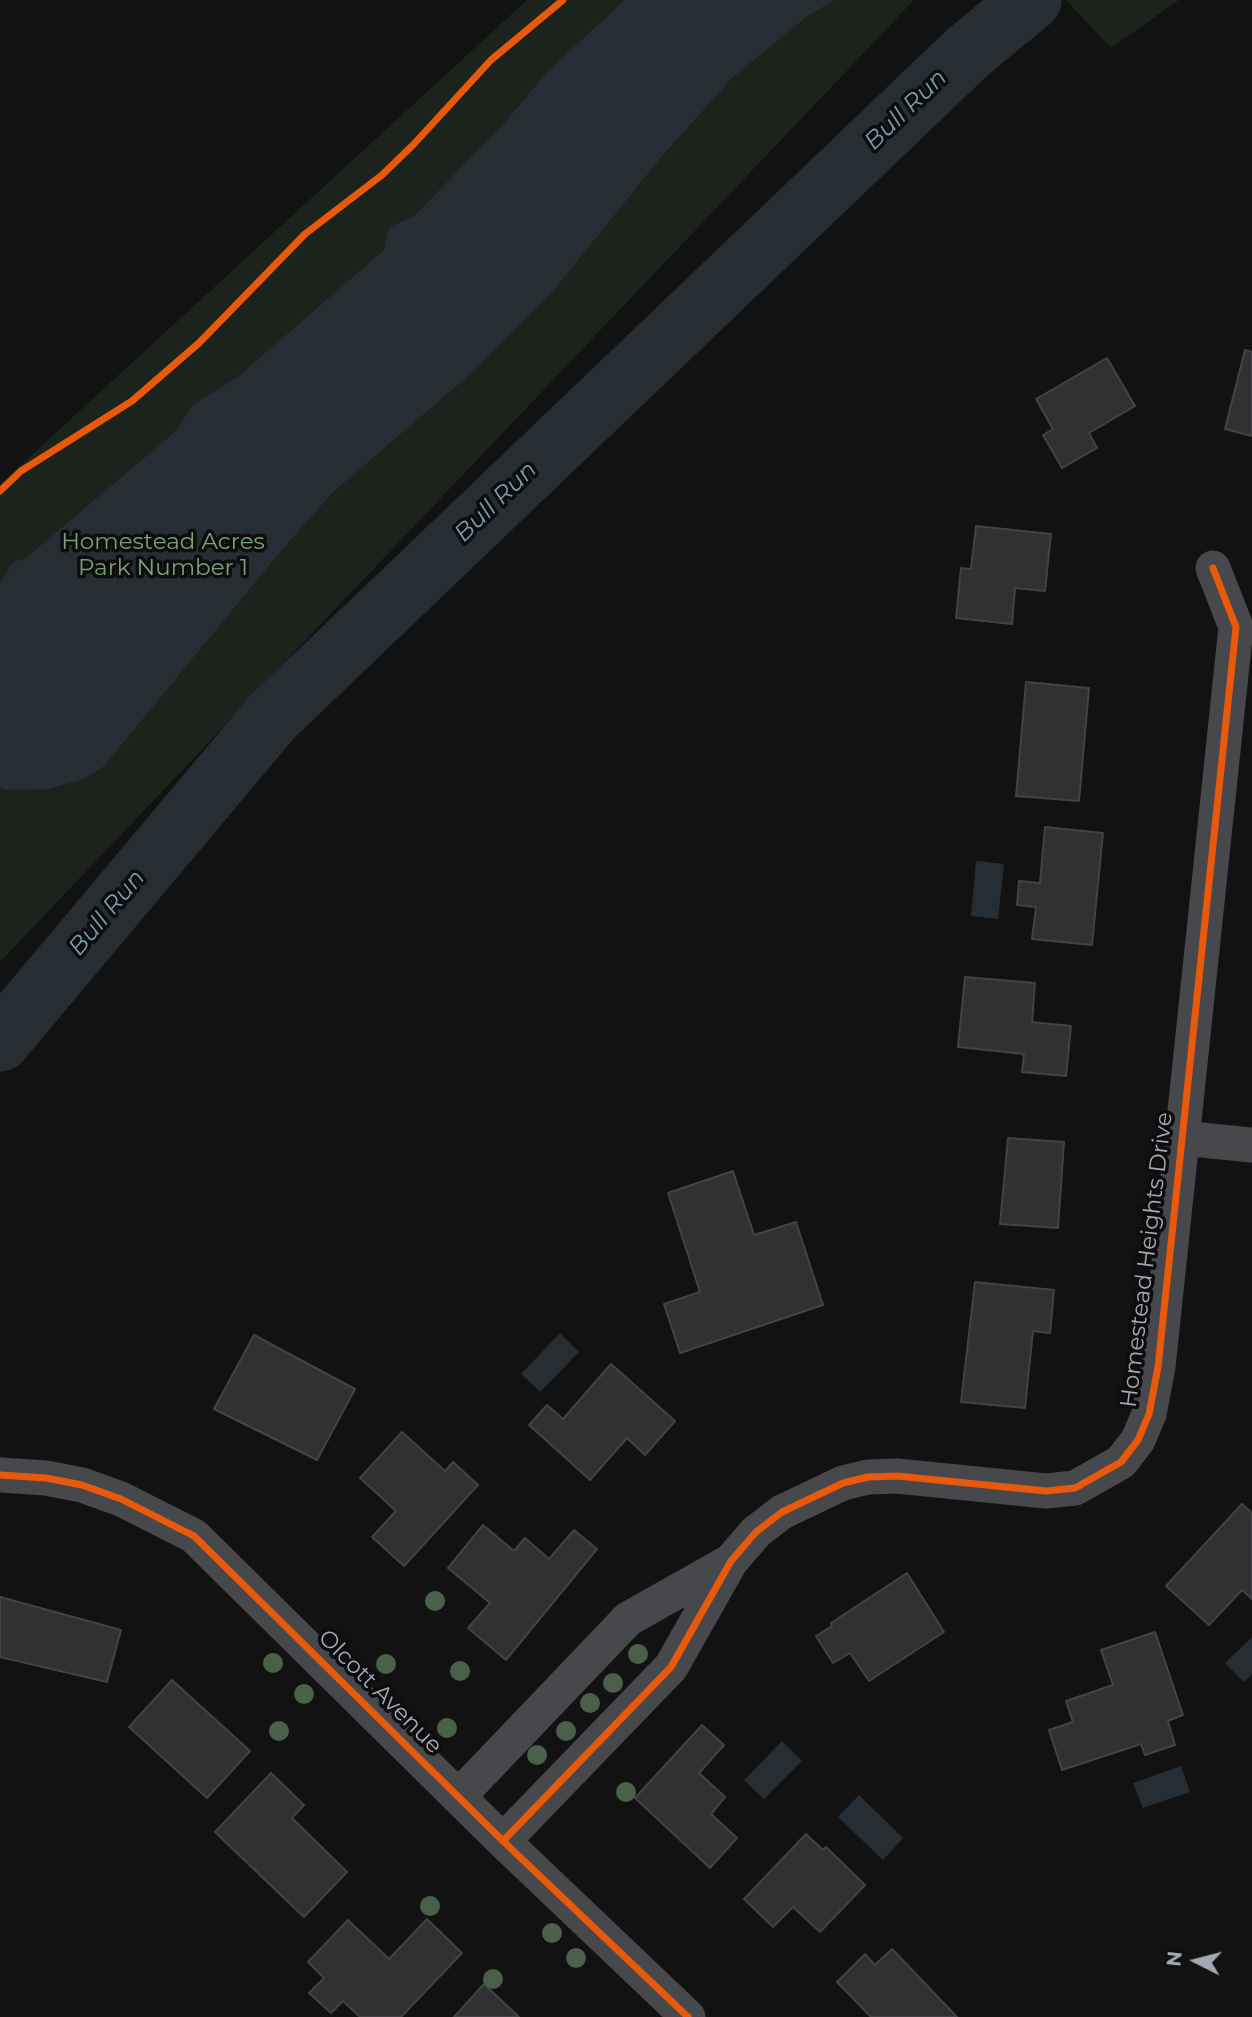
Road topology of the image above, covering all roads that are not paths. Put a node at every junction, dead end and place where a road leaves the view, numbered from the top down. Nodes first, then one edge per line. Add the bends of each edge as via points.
1 (1213, 568) dead end
2 (1182, 1138) junction
3 (1252, 1145) edge
4 (0, 1475) edge
5 (731, 1561) junction
6 (458, 1797) junction
7 (503, 1841) junction
8 (688, 2017) edge

1 - 2 street, Homestead Heights Drive via 1236,627
2 - 3 street
2 - 5 street, Homestead Heights Drive via 1154,1391 1139,1440 1121,1462 1075,1488 1046,1491 897,1476 843,1483 782,1512 756,1532
4 - 6 street, Olcott Avenue via 82,1485 194,1536
5 - 6 street, Homestead Heights Drive via 628,1619
5 - 7 street, Homestead Heights Drive via 671,1668
6 - 7 street, Olcott Avenue
7 - 8 street, Olcott Avenue

